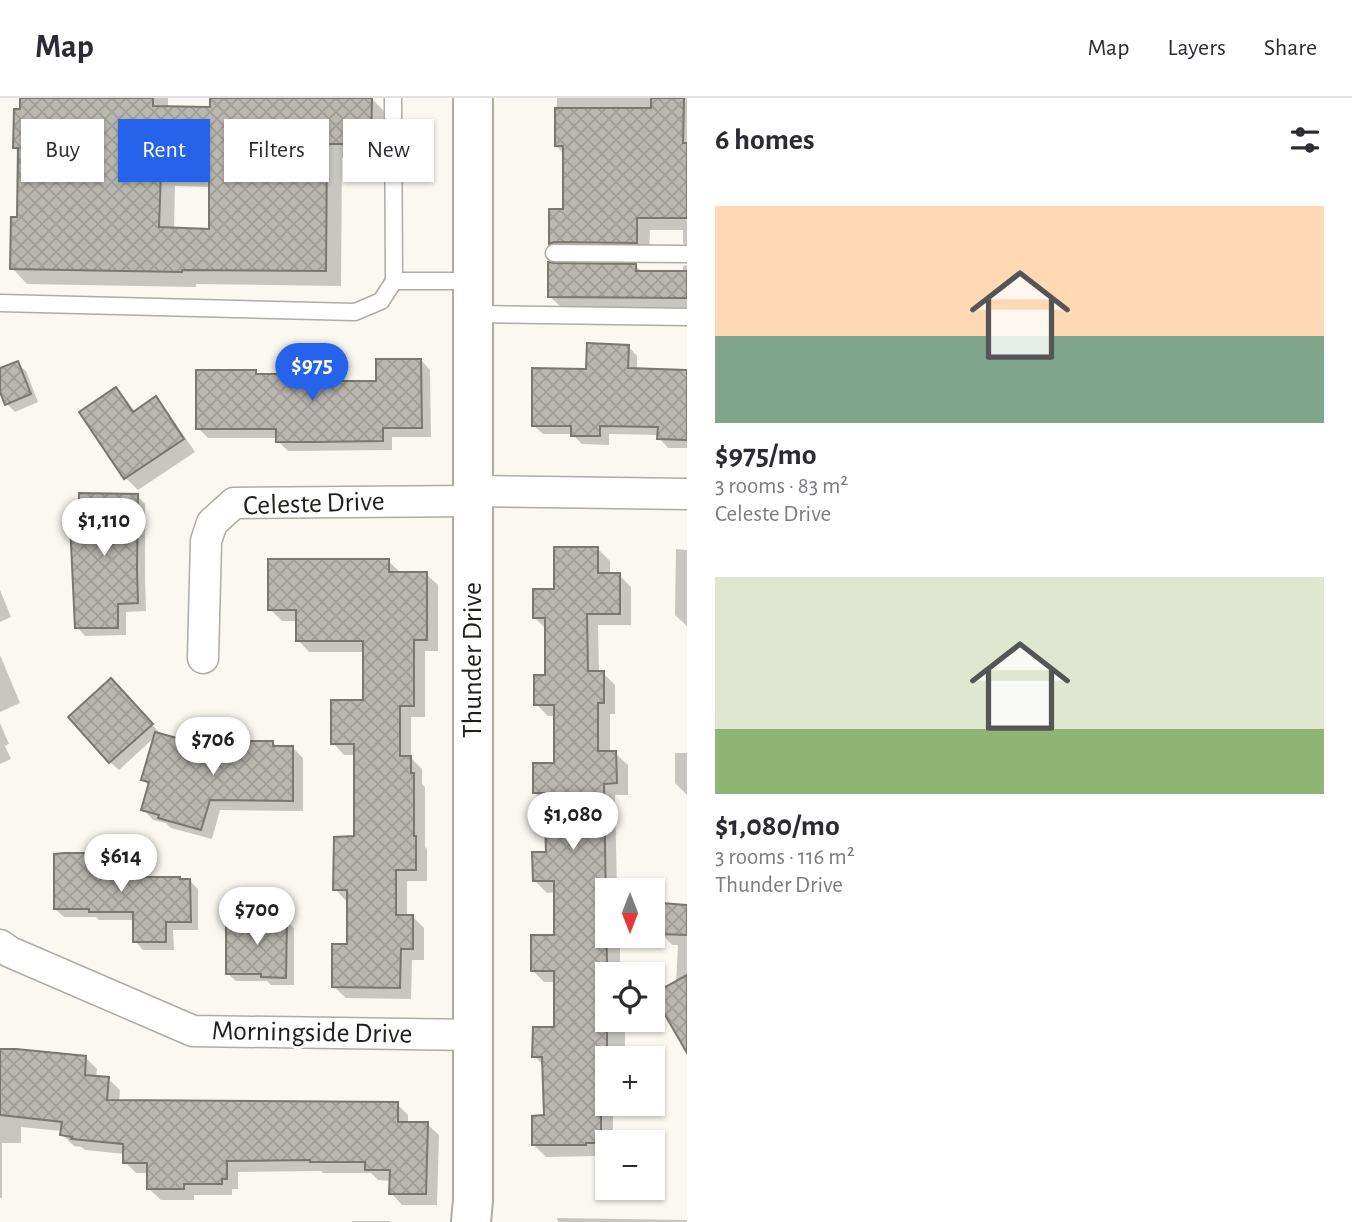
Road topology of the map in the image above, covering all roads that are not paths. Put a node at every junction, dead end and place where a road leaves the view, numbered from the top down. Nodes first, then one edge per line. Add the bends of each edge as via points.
1 (393, 98) edge
2 (473, 98) edge
3 (554, 253) dead end
4 (687, 254) edge
5 (394, 281) junction
6 (473, 298) junction
7 (0, 303) edge
8 (687, 317) edge
9 (687, 494) edge
10 (473, 496) junction
11 (203, 658) dead end
12 (0, 945) edge
13 (473, 1035) junction
14 (471, 1222) edge

1 - 5 lane
2 - 6 street, Thunder Drive
3 - 4 lane
5 - 6 lane
5 - 7 lane via 381,302 355,312
6 - 8 lane
6 - 10 street, Thunder Drive
9 - 10 street, Celeste Drive
10 - 11 street, Celeste Drive via 234,503 212,523 206,541
10 - 13 street, Thunder Drive
12 - 13 street, Morningside Drive via 194,1031
13 - 14 street, Thunder Drive

